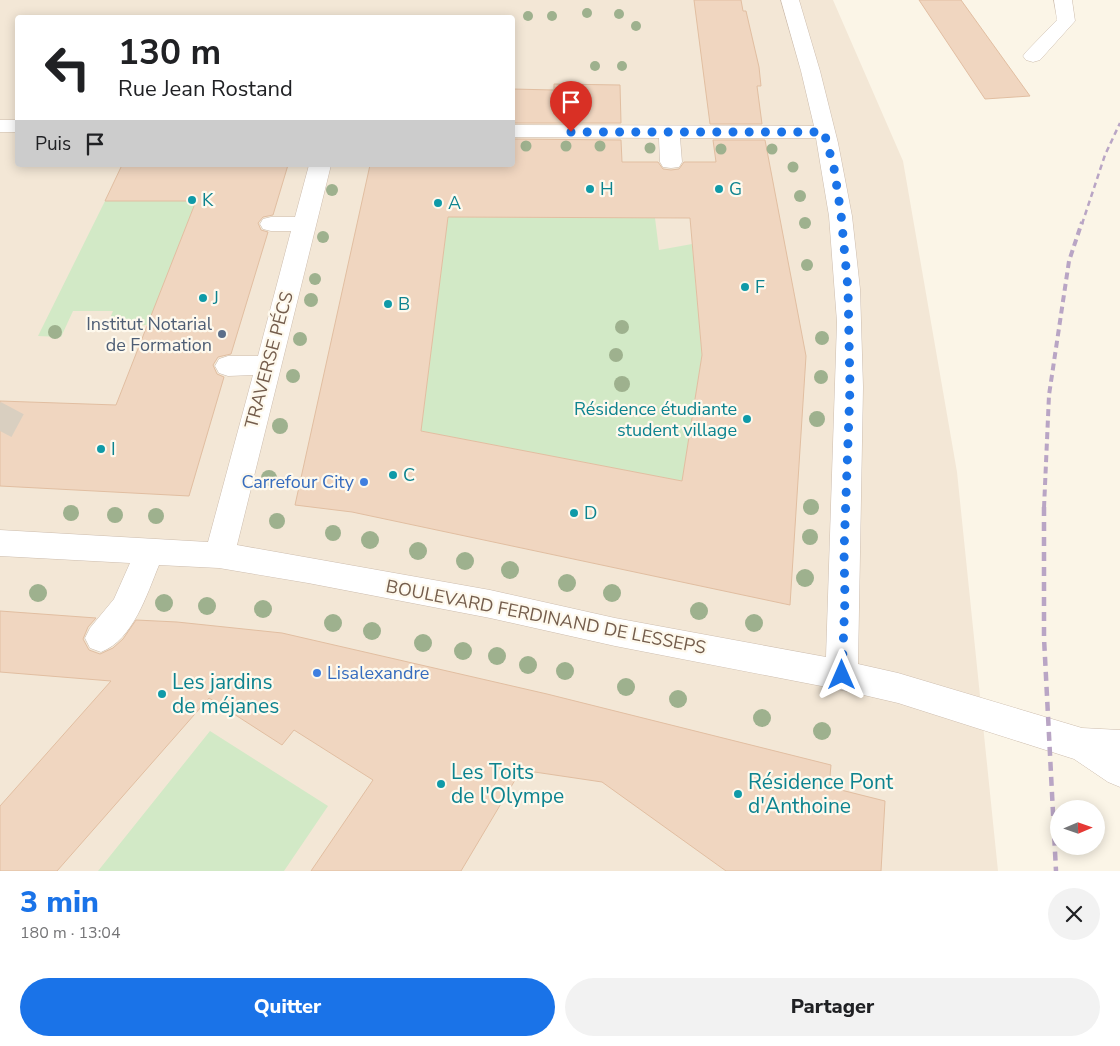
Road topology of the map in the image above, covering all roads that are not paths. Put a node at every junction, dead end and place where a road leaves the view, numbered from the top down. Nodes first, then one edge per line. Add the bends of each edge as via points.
1 (790, 0) edge
2 (1063, 0) edge
3 (1033, 56) dead end
4 (0, 126) edge
5 (15, 126) edge
6 (677, 126) junction
7 (515, 131) edge
8 (824, 132) junction
9 (671, 162) dead end
10 (319, 167) edge
11 (271, 224) dead end
12 (304, 224) junction
13 (269, 365) junction
14 (228, 366) dead end
15 (0, 543) edge
16 (150, 552) junction
17 (219, 555) junction
18 (101, 638) dead end
19 (842, 675) junction
20 (1082, 744) junction
21 (1120, 747) edge
22 (1120, 770) edge

1 - 8 street via 809,58
2 - 3 street via 1066,21
4 - 5 street
6 - 7 street
6 - 8 street
6 - 9 street
8 - 19 street via 834,168 848,289 850,387
10 - 12 street, TRAVERSE PÉCS
11 - 12 street
12 - 13 street, TRAVERSE PÉCS
13 - 14 street
13 - 17 street, TRAVERSE PÉCS
15 - 16 street, BOULEVARD FERDINAND DE LESSEPS
16 - 17 street, BOULEVARD FERDINAND DE LESSEPS
16 - 18 street via 126,608
17 - 19 street, BOULEVARD FERDINAND DE LESSEPS via 496,605 615,632
19 - 20 street, BOULEVARD FERDINAND DE LESSEPS via 898,688
20 - 21 street
20 - 22 street

